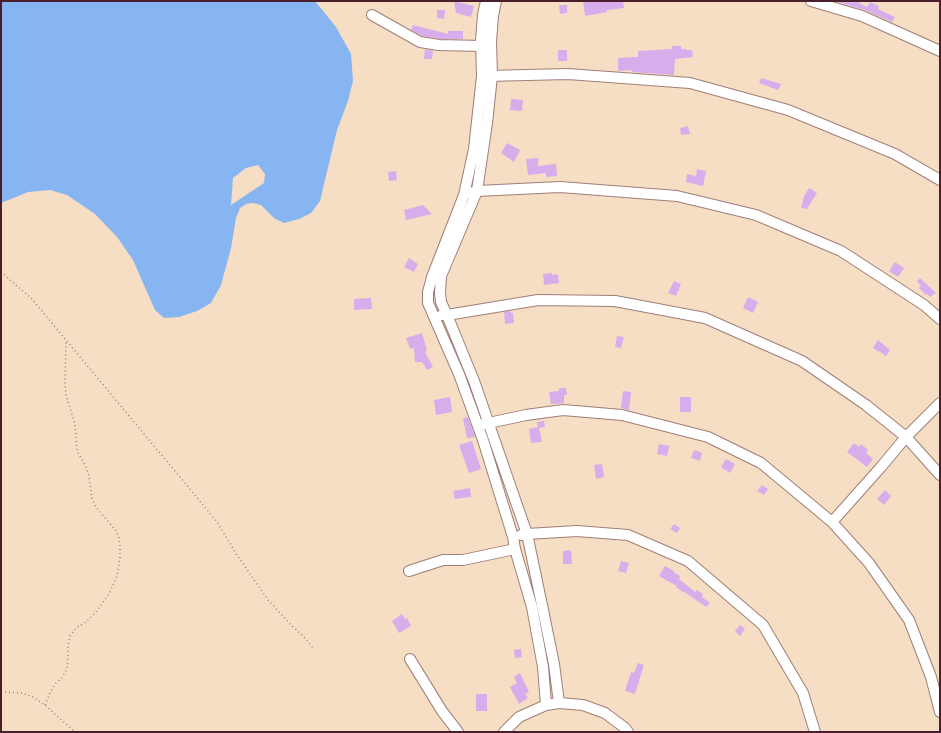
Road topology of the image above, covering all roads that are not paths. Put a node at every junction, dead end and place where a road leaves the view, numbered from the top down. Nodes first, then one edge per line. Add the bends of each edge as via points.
1 (486, 1) edge
2 (496, 1) edge
3 (811, 1) edge
4 (372, 15) dead end
5 (481, 46) junction
6 (940, 51) edge
7 (487, 76) junction
8 (940, 180) edge
9 (477, 191) junction
10 (464, 195) junction
11 (434, 315) junction
12 (447, 315) junction
13 (940, 319) edge
14 (940, 403) edge
15 (488, 422) junction
16 (478, 426) junction
17 (906, 436) junction
18 (940, 475) edge
19 (832, 522) junction
20 (527, 534) junction
21 (513, 537) junction
22 (515, 549) junction
23 (409, 571) dead end
24 (410, 659) dead end
25 (558, 703) junction
26 (546, 705) junction
27 (940, 712) edge
28 (458, 732) edge
29 (504, 732) edge
30 (628, 732) edge
31 (815, 732) edge

1 - 5 street
2 - 7 street
3 - 6 street via 862,16
4 - 5 street via 420,42
5 - 7 street
7 - 8 street via 568,74 690,83 788,110 895,154
7 - 9 street via 487,123
7 - 10 street
9 - 10 street
9 - 12 street via 441,276 440,298
9 - 13 street via 560,187 678,196 756,215 841,251 924,305
10 - 11 street via 428,292 428,303
11 - 12 street
11 - 16 street
12 - 15 street
12 - 17 street via 538,300 615,300 705,318 802,361
14 - 17 street
15 - 16 street
15 - 19 street via 563,410 622,415 708,437 761,463
15 - 20 street
16 - 21 street
17 - 18 street
17 - 19 street
19 - 27 street via 869,563 909,620 931,677
20 - 21 street
20 - 25 street via 554,664
20 - 31 street via 577,531 628,535 688,561 763,625 803,693
21 - 22 street
22 - 23 street via 463,560 443,560
22 - 26 street via 532,607 543,667
24 - 28 street
25 - 26 street
25 - 30 street via 583,705 605,713
26 - 29 street via 519,717

